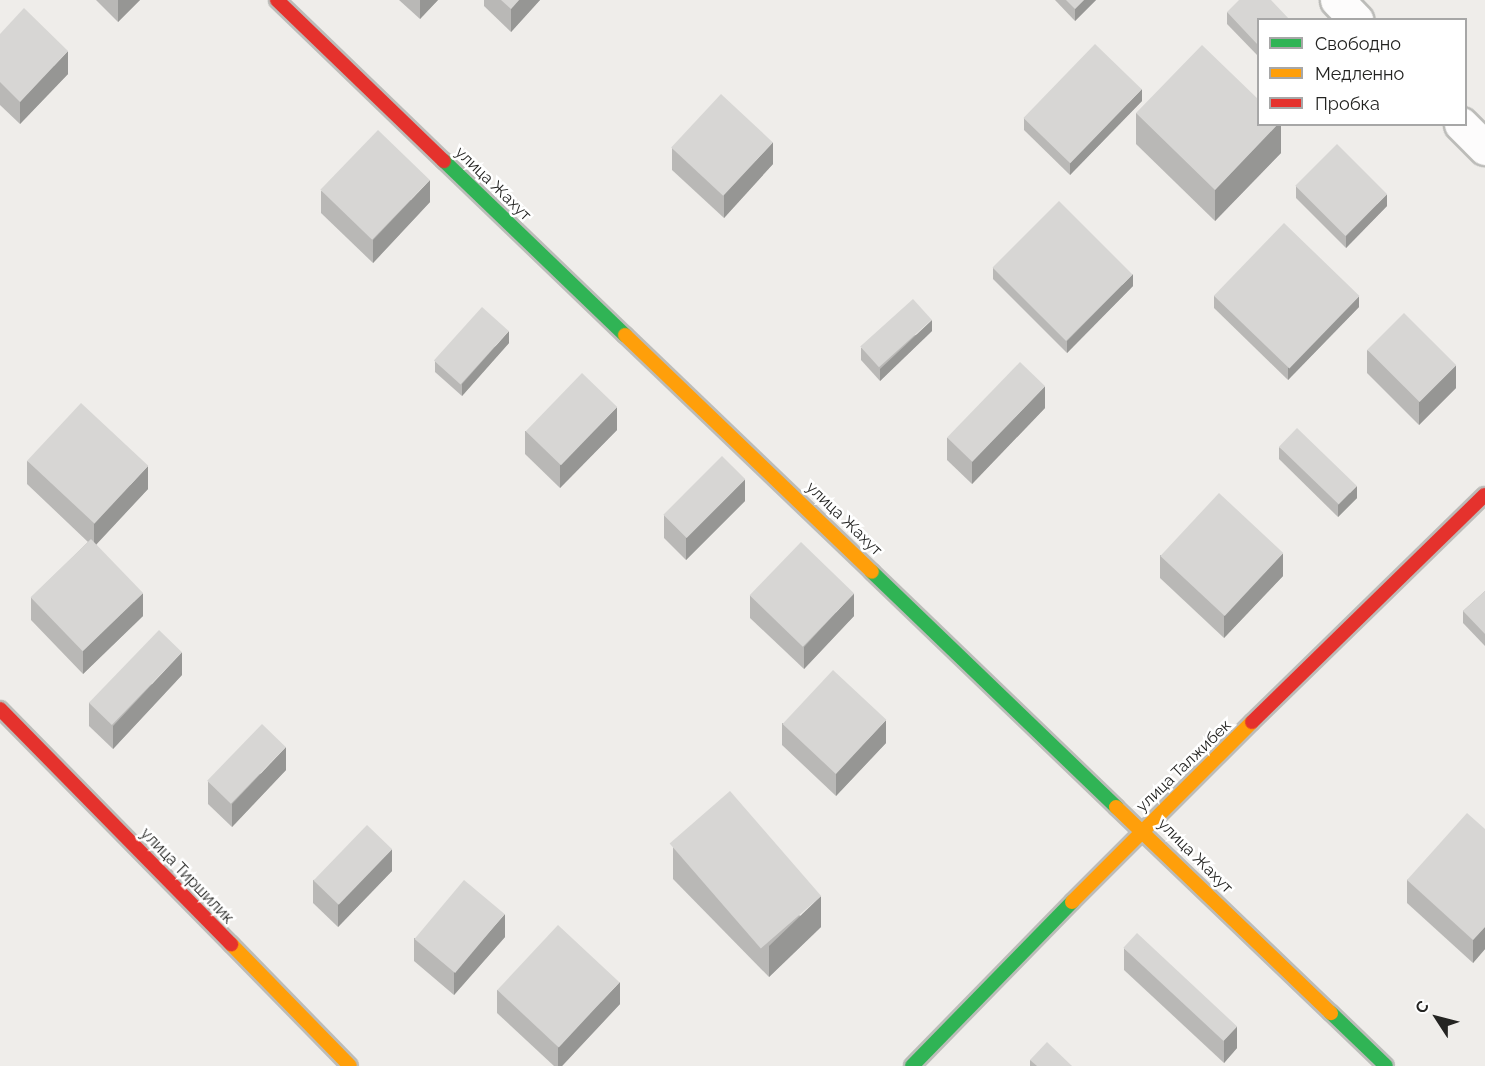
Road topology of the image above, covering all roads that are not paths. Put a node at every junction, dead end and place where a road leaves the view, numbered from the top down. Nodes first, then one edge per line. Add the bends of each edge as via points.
1 (277, 0) edge
2 (1337, 0) edge
3 (1354, 18) edge
4 (1463, 126) edge
5 (1485, 148) edge
6 (1485, 495) edge
7 (0, 709) edge
8 (1144, 828) junction
9 (350, 1066) edge
10 (912, 1066) edge
11 (1386, 1066) edge

1 - 8 street, улица Жахут
2 - 3 street
4 - 5 street
6 - 8 street, улица Талжибек
7 - 9 street, улица Тиршилик
8 - 10 street, улица Талжибек
8 - 11 street, улица Жахут

